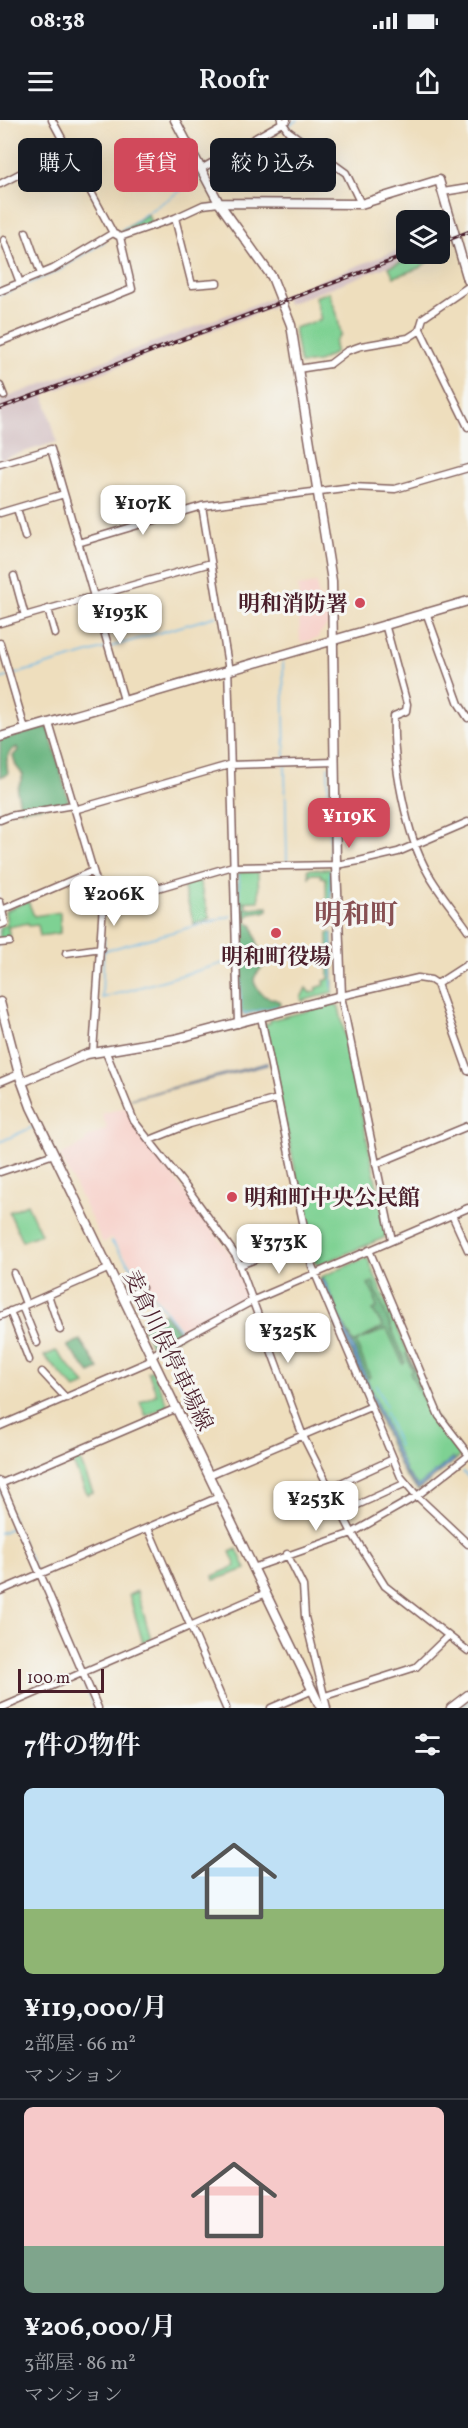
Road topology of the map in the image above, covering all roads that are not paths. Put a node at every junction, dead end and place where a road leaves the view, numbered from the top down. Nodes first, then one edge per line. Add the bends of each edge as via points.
1 (52, 120) edge
2 (176, 120) edge
3 (283, 121) edge
4 (61, 138) edge
5 (201, 169) junction
6 (18, 175) edge
7 (0, 184) edge
8 (468, 188) edge
9 (91, 192) edge
10 (443, 192) junction
11 (219, 203) junction
12 (361, 204) junction
13 (175, 218) junction
14 (26, 232) dead end
15 (113, 233) junction
16 (120, 237) junction
17 (4, 240) dead end
18 (41, 274) junction
19 (468, 280) edge
20 (20, 283) junction
21 (217, 283) dead end
22 (468, 287) edge
23 (0, 291) edge
24 (420, 329) junction
25 (0, 342) edge
26 (298, 369) junction
27 (0, 386) edge
28 (4, 396) dead end
29 (468, 427) edge
30 (0, 464) edge
31 (468, 468) edge
32 (319, 491) junction
33 (64, 494) junction
34 (202, 506) junction
35 (17, 508) junction
36 (0, 513) edge
37 (26, 537) dead end
38 (78, 543) junction
39 (211, 563) junction
40 (14, 576) dead end
41 (94, 597) junction
42 (468, 601) edge
43 (48, 609) junction
44 (426, 612) junction
45 (26, 616) junction
46 (0, 624) edge
47 (385, 624) junction
48 (55, 634) dead end
49 (333, 639) junction
50 (0, 644) edge
51 (227, 670) junction
52 (124, 700) junction
53 (468, 718) edge
54 (49, 723) junction
55 (25, 729) junction
56 (0, 736) edge
57 (335, 762) junction
58 (229, 765) junction
59 (74, 808) junction
60 (0, 820) edge
61 (468, 822) edge
62 (415, 843) junction
63 (336, 865) junction
64 (233, 867) junction
65 (93, 870) junction
66 (0, 903) edge
67 (103, 904) junction
68 (2, 910) junction
69 (0, 925) edge
70 (468, 930) edge
71 (10, 942) dead end
72 (0, 943) edge
73 (101, 948) junction
74 (66, 952) dead end
75 (468, 964) edge
76 (437, 984) junction
77 (341, 996) junction
78 (0, 1002) edge
79 (261, 1017) junction
80 (3, 1024) edge
81 (238, 1024) junction
82 (105, 1050) junction
83 (93, 1052) junction
84 (468, 1071) edge
85 (21, 1078) junction
86 (0, 1082) edge
87 (277, 1099) junction
88 (468, 1126) edge
89 (150, 1140) junction
90 (54, 1154) junction
91 (376, 1164) junction
92 (0, 1172) edge
93 (468, 1208) edge
94 (452, 1215) junction
95 (392, 1240) junction
96 (369, 1250) junction
97 (468, 1250) edge
98 (258, 1258) dead end
99 (240, 1265) junction
100 (110, 1268) junction
101 (14, 1273) dead end
102 (315, 1273) junction
103 (142, 1288) dead end
104 (48, 1295) junction
105 (124, 1299) junction
106 (254, 1300) junction
107 (24, 1305) junction
108 (10, 1311) junction
109 (0, 1316) edge
110 (60, 1330) dead end
111 (37, 1342) dead end
112 (152, 1358) junction
113 (29, 1360) dead end
114 (42, 1372) dead end
115 (66, 1398) junction
116 (370, 1407) junction
117 (177, 1408) junction
118 (0, 1426) edge
119 (303, 1436) junction
120 (468, 1455) edge
121 (393, 1459) junction
122 (209, 1475) junction
123 (0, 1483) edge
124 (406, 1483) junction
125 (330, 1488) junction
126 (417, 1496) junction
127 (219, 1497) junction
128 (342, 1512) junction
129 (148, 1528) junction
130 (352, 1533) junction
131 (468, 1544) edge
132 (287, 1554) junction
133 (253, 1568) junction
134 (40, 1574) junction
135 (0, 1592) edge
136 (266, 1593) junction
137 (191, 1626) junction
138 (448, 1636) junction
139 (468, 1651) edge
140 (82, 1673) junction
141 (313, 1690) junction
142 (468, 1695) edge
143 (325, 1696) junction
144 (1, 1708) edge
145 (98, 1708) edge
146 (226, 1708) edge
147 (271, 1708) edge
148 (321, 1708) edge
149 (327, 1708) edge
150 (451, 1708) edge

1 - 4 street
2 - 5 street
3 - 5 street
3 - 12 street via 288,131 346,173
5 - 11 street
6 - 7 street
8 - 10 street
9 - 15 street
10 - 12 street via 437,180
10 - 19 street
11 - 12 street
11 - 13 street via 203,205
11 - 26 street via 276,284 291,325
13 - 16 street
13 - 21 street via 192,285
14 - 18 street
15 - 16 street
15 - 18 street
16 - 25 street via 132,289
17 - 20 street
18 - 20 street
20 - 23 street
22 - 24 street via 423,318
24 - 26 street via 408,338 362,346 330,363
24 - 29 street
26 - 32 street
27 - 28 street
30 - 33 street via 51,449
31 - 32 street via 395,489 352,487
32 - 34 street
32 - 49 street via 332,581
33 - 35 street
33 - 38 street
34 - 38 street
34 - 39 street
35 - 36 street
35 - 37 street
38 - 41 street
39 - 41 street
39 - 51 street
40 - 45 street
41 - 43 street
41 - 52 street
42 - 44 street
43 - 45 street
43 - 48 street
44 - 47 street
44 - 53 street via 459,704
45 - 46 street
47 - 49 street
47 - 62 street via 407,704 406,711 394,716 395,751
49 - 51 street
49 - 57 street
50 - 55 street
51 - 52 street
51 - 58 street
52 - 54 street
54 - 55 street
54 - 59 street
55 - 56 street
57 - 58 street
57 - 63 street
58 - 59 street
58 - 64 street
59 - 60 street
59 - 65 street
61 - 62 street
62 - 63 street via 387,855
62 - 70 street via 427,873
63 - 64 street
63 - 77 street
64 - 67 street
64 - 81 street
65 - 67 street
65 - 68 street
66 - 68 street
67 - 73 street
68 - 69 street via 5,923
71 - 72 street
73 - 74 street
73 - 83 street
75 - 76 street
76 - 77 street via 418,978
76 - 84 street
77 - 79 street
77 - 91 street
78 - 80 street, 麦倉川俣停車場線
79 - 81 street
79 - 87 street
80 - 85 street, 麦倉川俣停車場線
81 - 82 street via 162,1042
82 - 83 street
82 - 89 street via 134,1121
83 - 85 street
85 - 86 street
85 - 90 street, 麦倉川俣停車場線
87 - 89 street
87 - 102 street
88 - 91 street
89 - 99 street
90 - 92 street
90 - 100 street, 麦倉川俣停車場線
91 - 95 street
93 - 94 street
94 - 95 street
94 - 97 street
95 - 96 street
96 - 102 street
96 - 120 street via 439,1416
98 - 99 street
99 - 106 street
100 - 104 street
100 - 105 street, 麦倉川俣停車場線
101 - 107 street
102 - 106 street
102 - 116 street
103 - 105 street
104 - 107 street
104 - 110 street
105 - 112 street, 麦倉川俣停車場線
106 - 112 street
106 - 119 street
107 - 108 street
107 - 111 street
108 - 109 street
108 - 113 street
112 - 115 street
112 - 117 street, 麦倉川俣停車場線
114 - 115 street
115 - 118 street
116 - 119 street
116 - 121 street
117 - 122 street, 麦倉川俣停車場線
117 - 123 street
119 - 122 street
119 - 125 street
120 - 126 street
121 - 124 street
121 - 125 street
122 - 127 street, 麦倉川俣停車場線
123 - 134 street
124 - 126 street
124 - 128 street
125 - 128 street
126 - 130 street
126 - 131 street
127 - 129 street
127 - 133 street, 麦倉川俣停車場線
128 - 130 street
129 - 134 street
129 - 137 street
130 - 132 street
130 - 138 street via 385,1586
132 - 133 street
132 - 143 street via 303,1586 305,1617
133 - 136 street, 麦倉川俣停車場線
134 - 135 street
134 - 140 street
136 - 137 street
136 - 141 street, 麦倉川俣停車場線
137 - 140 street
137 - 146 street
138 - 139 street
138 - 143 street via 416,1667
140 - 144 street
140 - 145 street
141 - 147 street
141 - 148 street, 麦倉川俣停車場線
142 - 150 street
143 - 149 street

